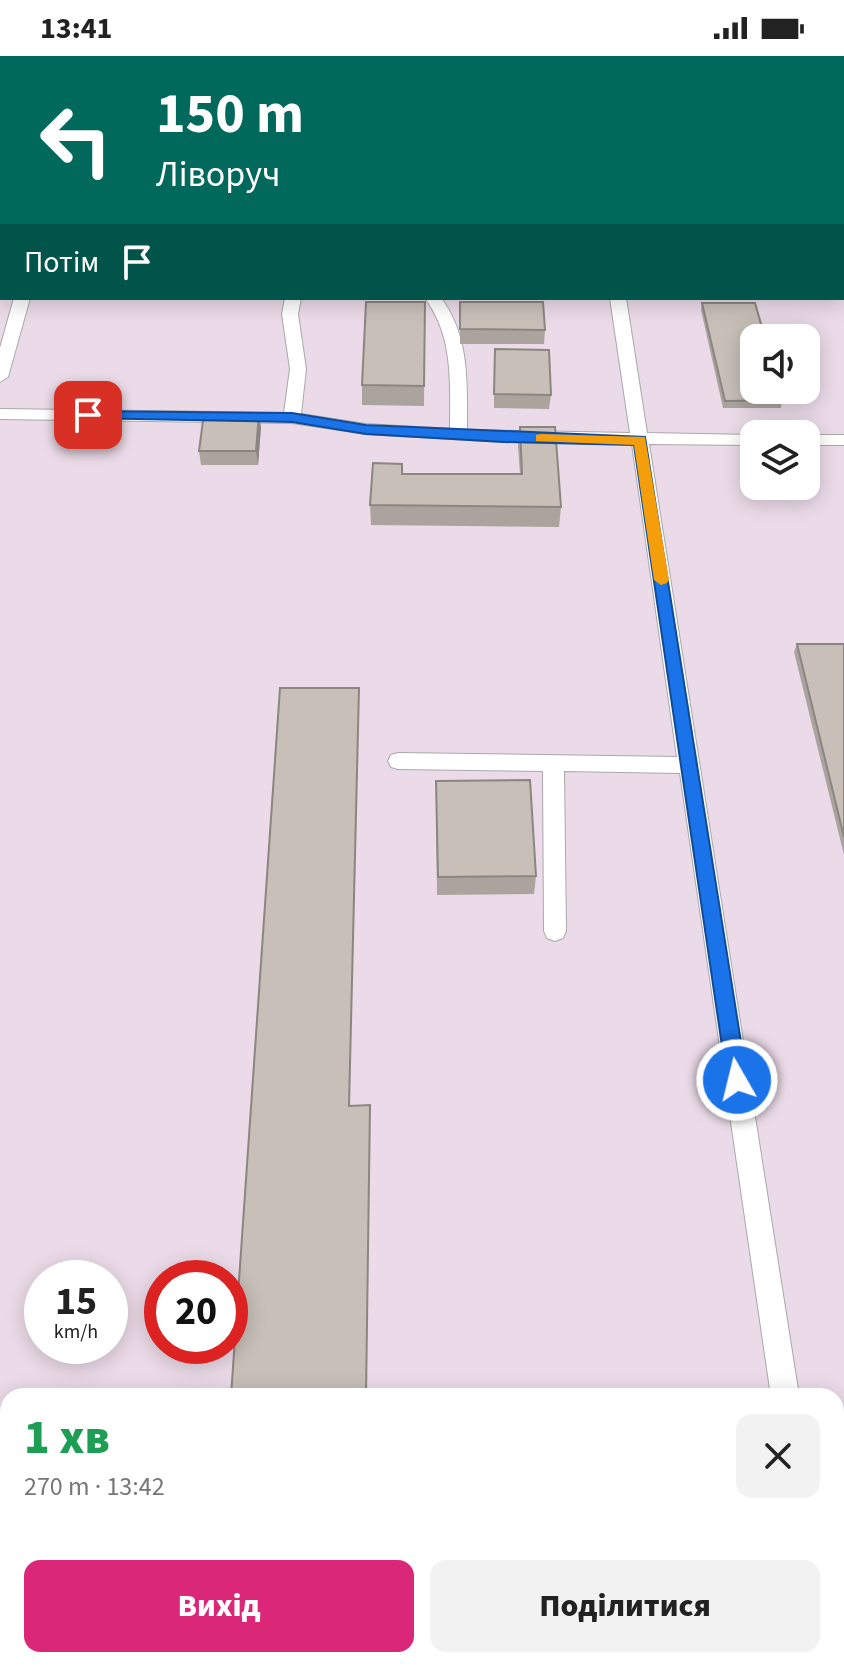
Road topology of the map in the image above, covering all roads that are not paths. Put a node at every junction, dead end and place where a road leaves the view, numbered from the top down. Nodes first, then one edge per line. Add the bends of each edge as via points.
1 (21, 300) edge
2 (293, 300) edge
3 (435, 300) edge
4 (618, 300) edge
5 (6, 337) edge
6 (0, 377) edge
7 (0, 414) edge
8 (292, 418) junction
9 (459, 434) junction
10 (640, 440) junction
11 (740, 440) edge
12 (820, 440) edge
13 (844, 440) edge
14 (398, 761) dead end
15 (553, 763) junction
16 (689, 765) junction
17 (555, 931) dead end
18 (784, 1388) edge

1 - 5 lane
2 - 8 lane via 298,369
3 - 9 lane via 445,310 452,335
4 - 10 lane
5 - 6 lane
7 - 8 lane
8 - 9 lane
9 - 10 lane
10 - 11 lane
10 - 16 lane
12 - 13 lane
14 - 15 lane
15 - 16 lane
15 - 17 lane
16 - 18 lane

